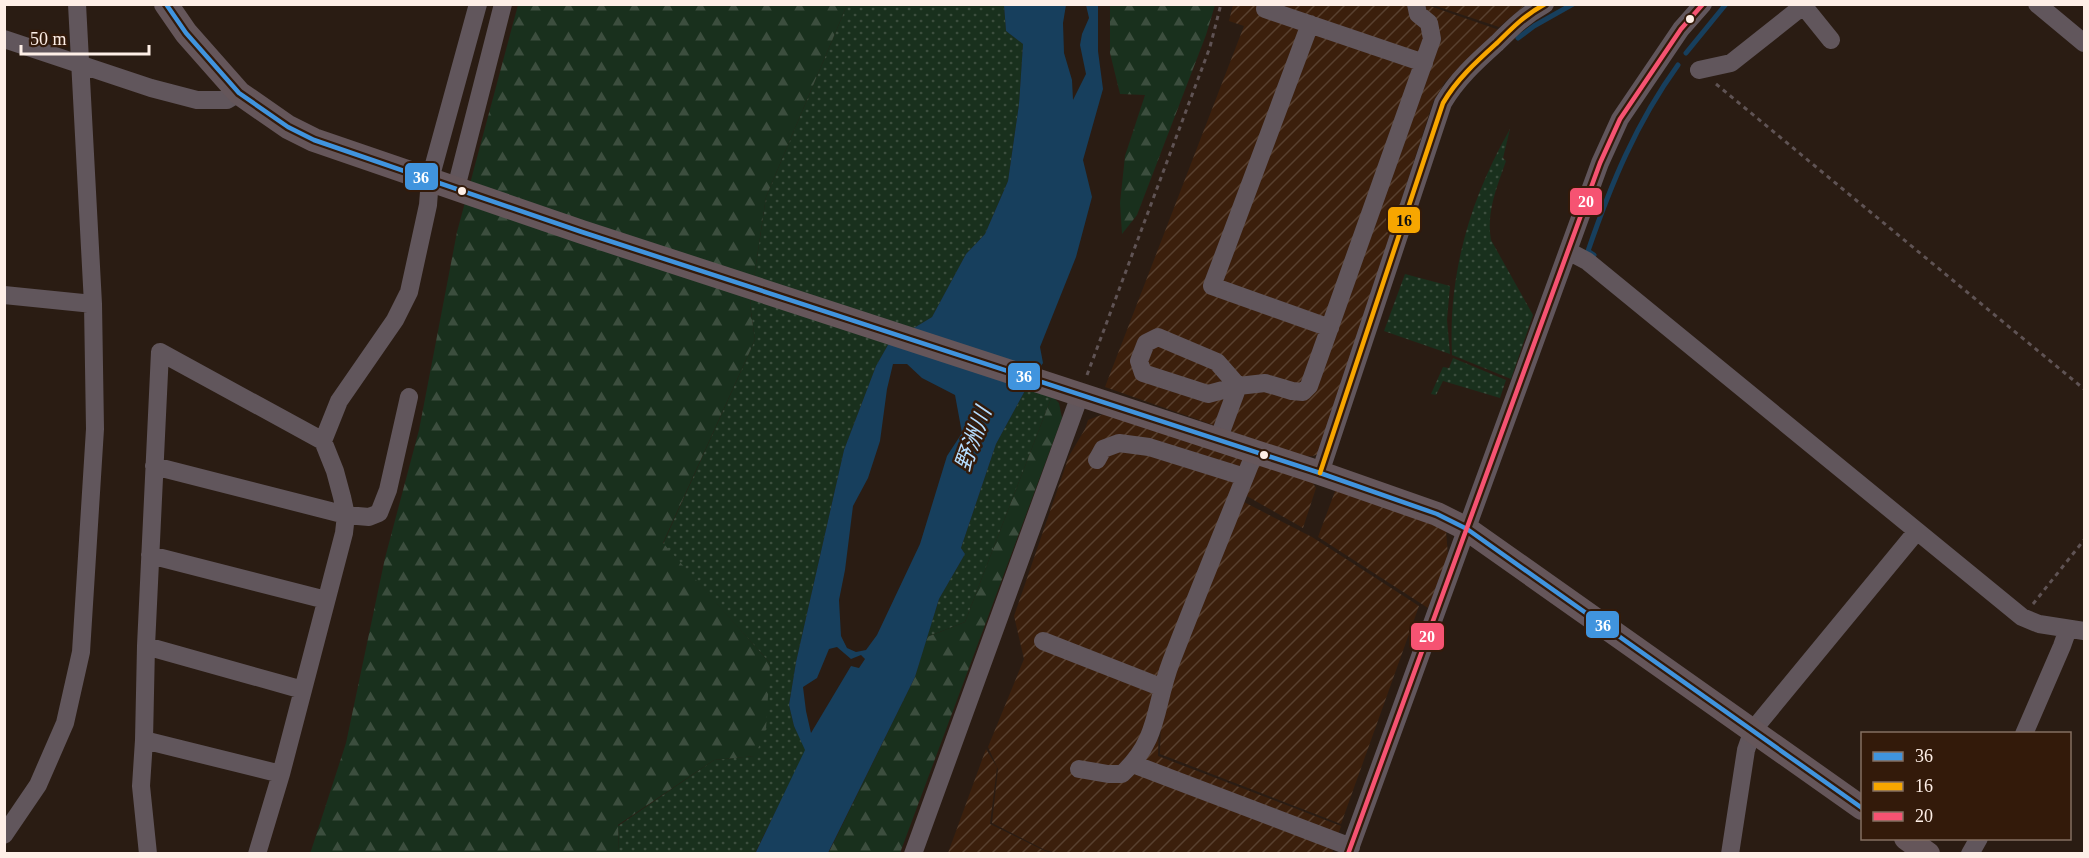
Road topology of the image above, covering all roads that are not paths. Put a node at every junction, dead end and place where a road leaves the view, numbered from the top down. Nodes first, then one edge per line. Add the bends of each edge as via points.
1 (77, 4) edge
2 (166, 4) edge
3 (478, 4) edge
4 (503, 4) edge
5 (1266, 4) edge
6 (1416, 4) edge
7 (1545, 4) edge
8 (1703, 4) edge
9 (2037, 4) edge
10 (1803, 5) edge
11 (1310, 24) junction
12 (4, 39) edge
13 (1831, 40) dead end
14 (2085, 44) edge
15 (1424, 63) junction
16 (80, 64) junction
17 (1699, 70) road end
18 (240, 93) junction
19 (430, 179) junction
20 (456, 188) junction
21 (1568, 250) junction
22 (4, 295) edge
23 (93, 304) junction
24 (1330, 328) junction
25 (1238, 386) junction
26 (1070, 392) junction
27 (409, 397) dead end
28 (1218, 440) junction
29 (323, 441) junction
30 (1255, 452) junction
31 (1097, 460) dead end
32 (154, 466) junction
33 (1320, 473) junction
34 (1245, 477) junction
35 (346, 515) junction
36 (1467, 529) junction
37 (1917, 531) junction
38 (150, 555) junction
39 (326, 600) junction
40 (2076, 630) edge
41 (1043, 640) dead end
42 (146, 646) junction
43 (1163, 688) junction
44 (303, 690) junction
45 (1753, 730) junction
46 (2025, 732) edge
47 (144, 740) junction
48 (1133, 764) junction
49 (1079, 769) dead end
50 (281, 774) junction
51 (1861, 807) edge
52 (4, 835) edge
53 (1909, 840) edge
54 (1978, 840) edge
55 (1349, 850) edge
56 (148, 854) edge
57 (257, 854) edge
58 (913, 854) edge
59 (1730, 854) edge
60 (1928, 854) edge
61 (1970, 854) edge

1 - 16 street
2 - 18 main road via 186,33
3 - 19 street
4 - 20 street
5 - 11 street via 1265,9
6 - 15 street via 1418,14 1429,23 1432,39
7 - 33 street via 1526,14 1469,68 1443,103
8 - 21 street via 1681,29 1620,119
9 - 14 street
10 - 13 street
10 - 17 street via 1731,63
11 - 15 street
11 - 24 street via 1212,286
12 - 16 street
15 - 24 street
16 - 18 street via 197,100 227,100
16 - 23 street
18 - 19 main road via 314,140
19 - 20 main road
19 - 29 street via 409,292 395,320 339,401
20 - 26 main road
21 - 36 street
21 - 37 street via 1587,261
22 - 23 street
23 - 52 street via 95,429 81,652 65,723 38,785
24 - 25 street via 1309,386 1303,392 1264,383
25 - 25 street via 1217,362 1158,337 1146,343 1139,361 1143,373 1208,394
25 - 28 street
26 - 28 main road
26 - 58 street
27 - 35 street via 379,513 369,518
28 - 30 main road
29 - 32 street via 160,352
29 - 35 street
30 - 33 main road
30 - 34 street
31 - 34 street via 1103,449 1119,443 1149,447
32 - 35 street
32 - 38 street
33 - 36 main road via 1437,514
34 - 43 street
35 - 39 street
36 - 45 main road
36 - 55 street
37 - 40 street via 2022,617
37 - 45 street
38 - 39 street
38 - 42 street
39 - 44 street
40 - 46 street via 2062,646
41 - 43 street
42 - 44 street
42 - 47 street
43 - 48 street via 1144,749
44 - 50 street
45 - 51 main road
45 - 59 street via 1746,750
47 - 50 street
47 - 56 street via 141,786
48 - 49 street via 1122,774
48 - 55 street
50 - 57 street
53 - 60 main road
54 - 61 street

